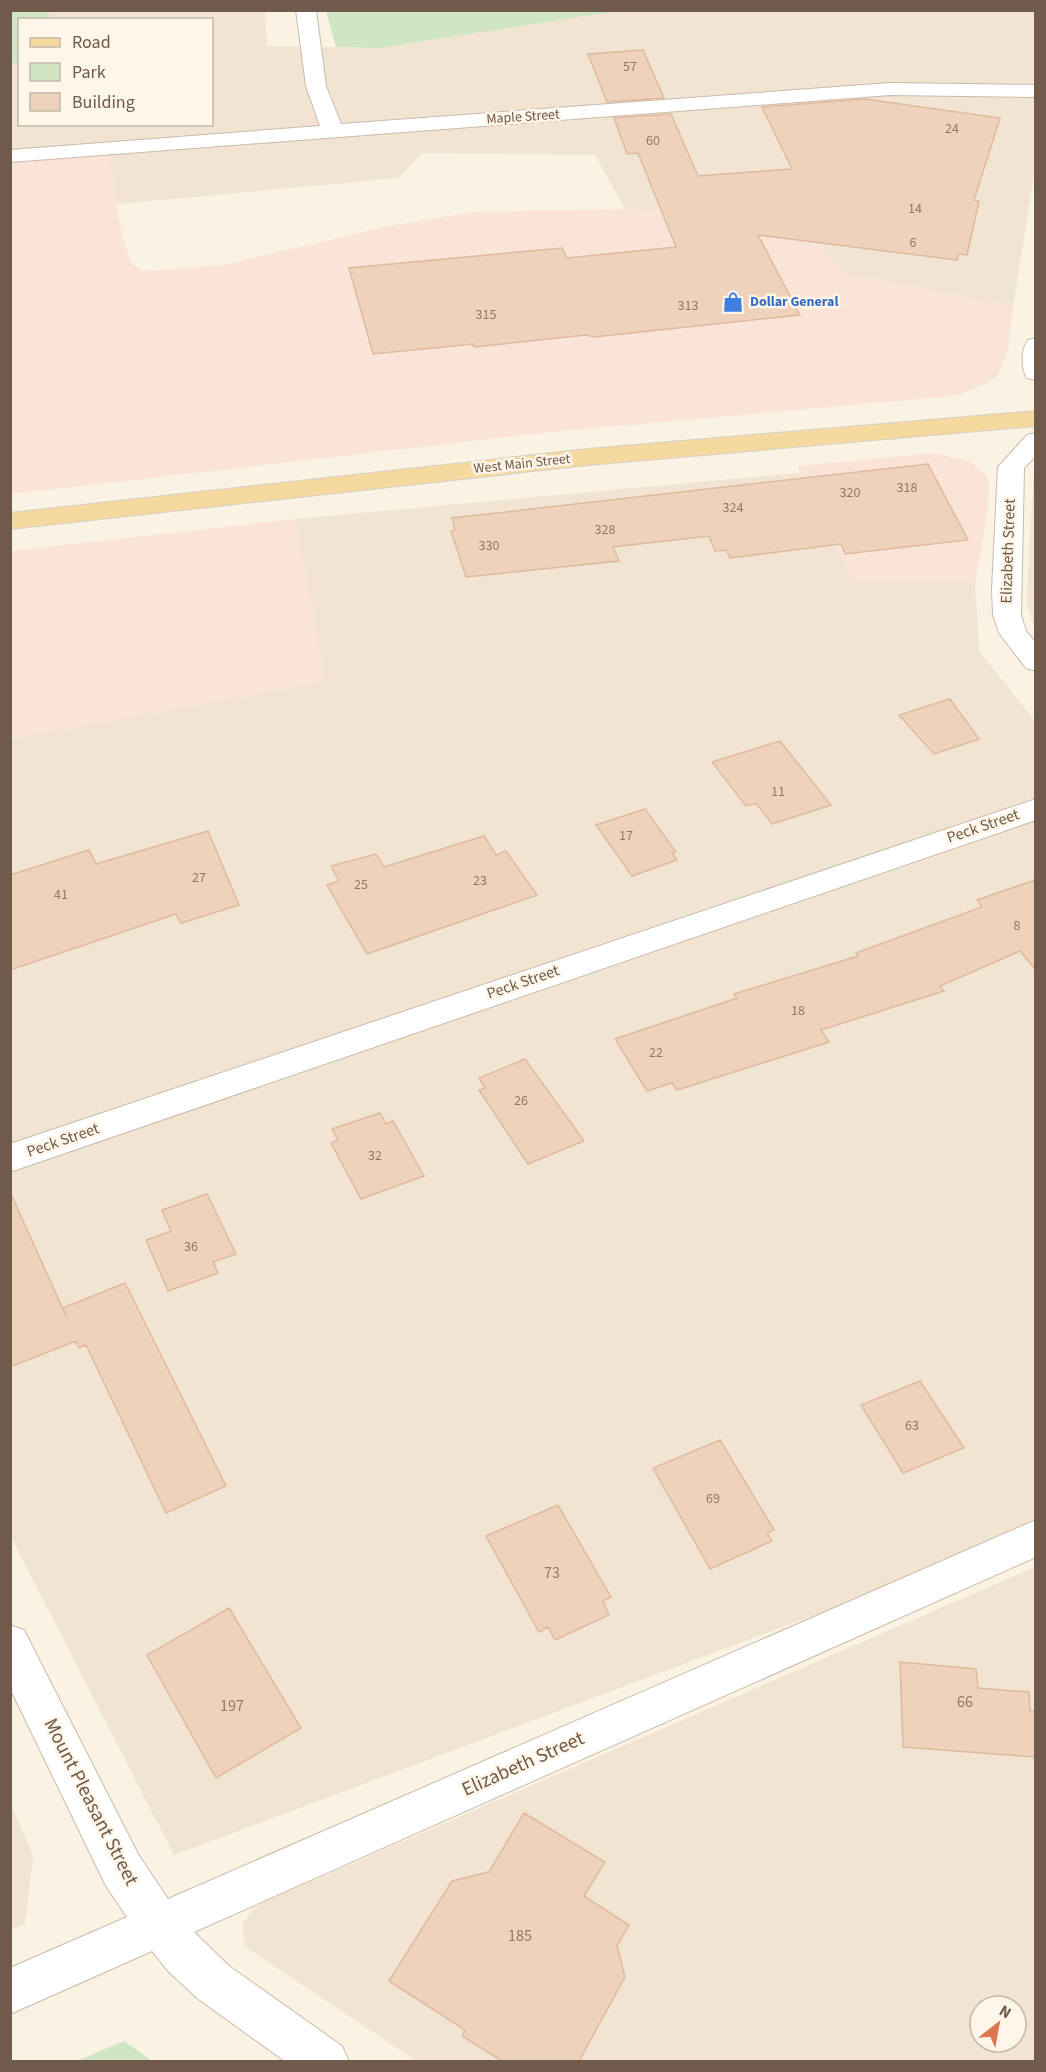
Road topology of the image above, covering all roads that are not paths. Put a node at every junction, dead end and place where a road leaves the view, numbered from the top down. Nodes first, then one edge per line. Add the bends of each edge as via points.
1 (306, 10) edge
2 (1035, 92) edge
3 (333, 132) junction
4 (10, 156) edge
5 (1035, 345) edge
6 (1035, 373) edge
7 (1035, 418) edge
8 (1035, 440) edge
9 (10, 521) edge
10 (1035, 662) edge
11 (1035, 808) edge
12 (10, 1158) edge
13 (1035, 1538) edge
14 (10, 1644) edge
15 (160, 1925) junction
16 (10, 1991) edge
17 (326, 2061) edge

1 - 3 street via 316,86
2 - 3 street, Maple Street via 890,89
3 - 4 street, Maple Street
5 - 6 street
7 - 9 main road, West Main Street via 600,456
8 - 10 street, Elizabeth Street via 1011,467 1006,589 1007,615 1013,633
11 - 12 street, Peck Street
13 - 15 street, Elizabeth Street
14 - 15 street, Mount Pleasant Street via 122,1870
15 - 16 street, Elizabeth Street
15 - 17 street, Mount Pleasant Street via 213,1982

